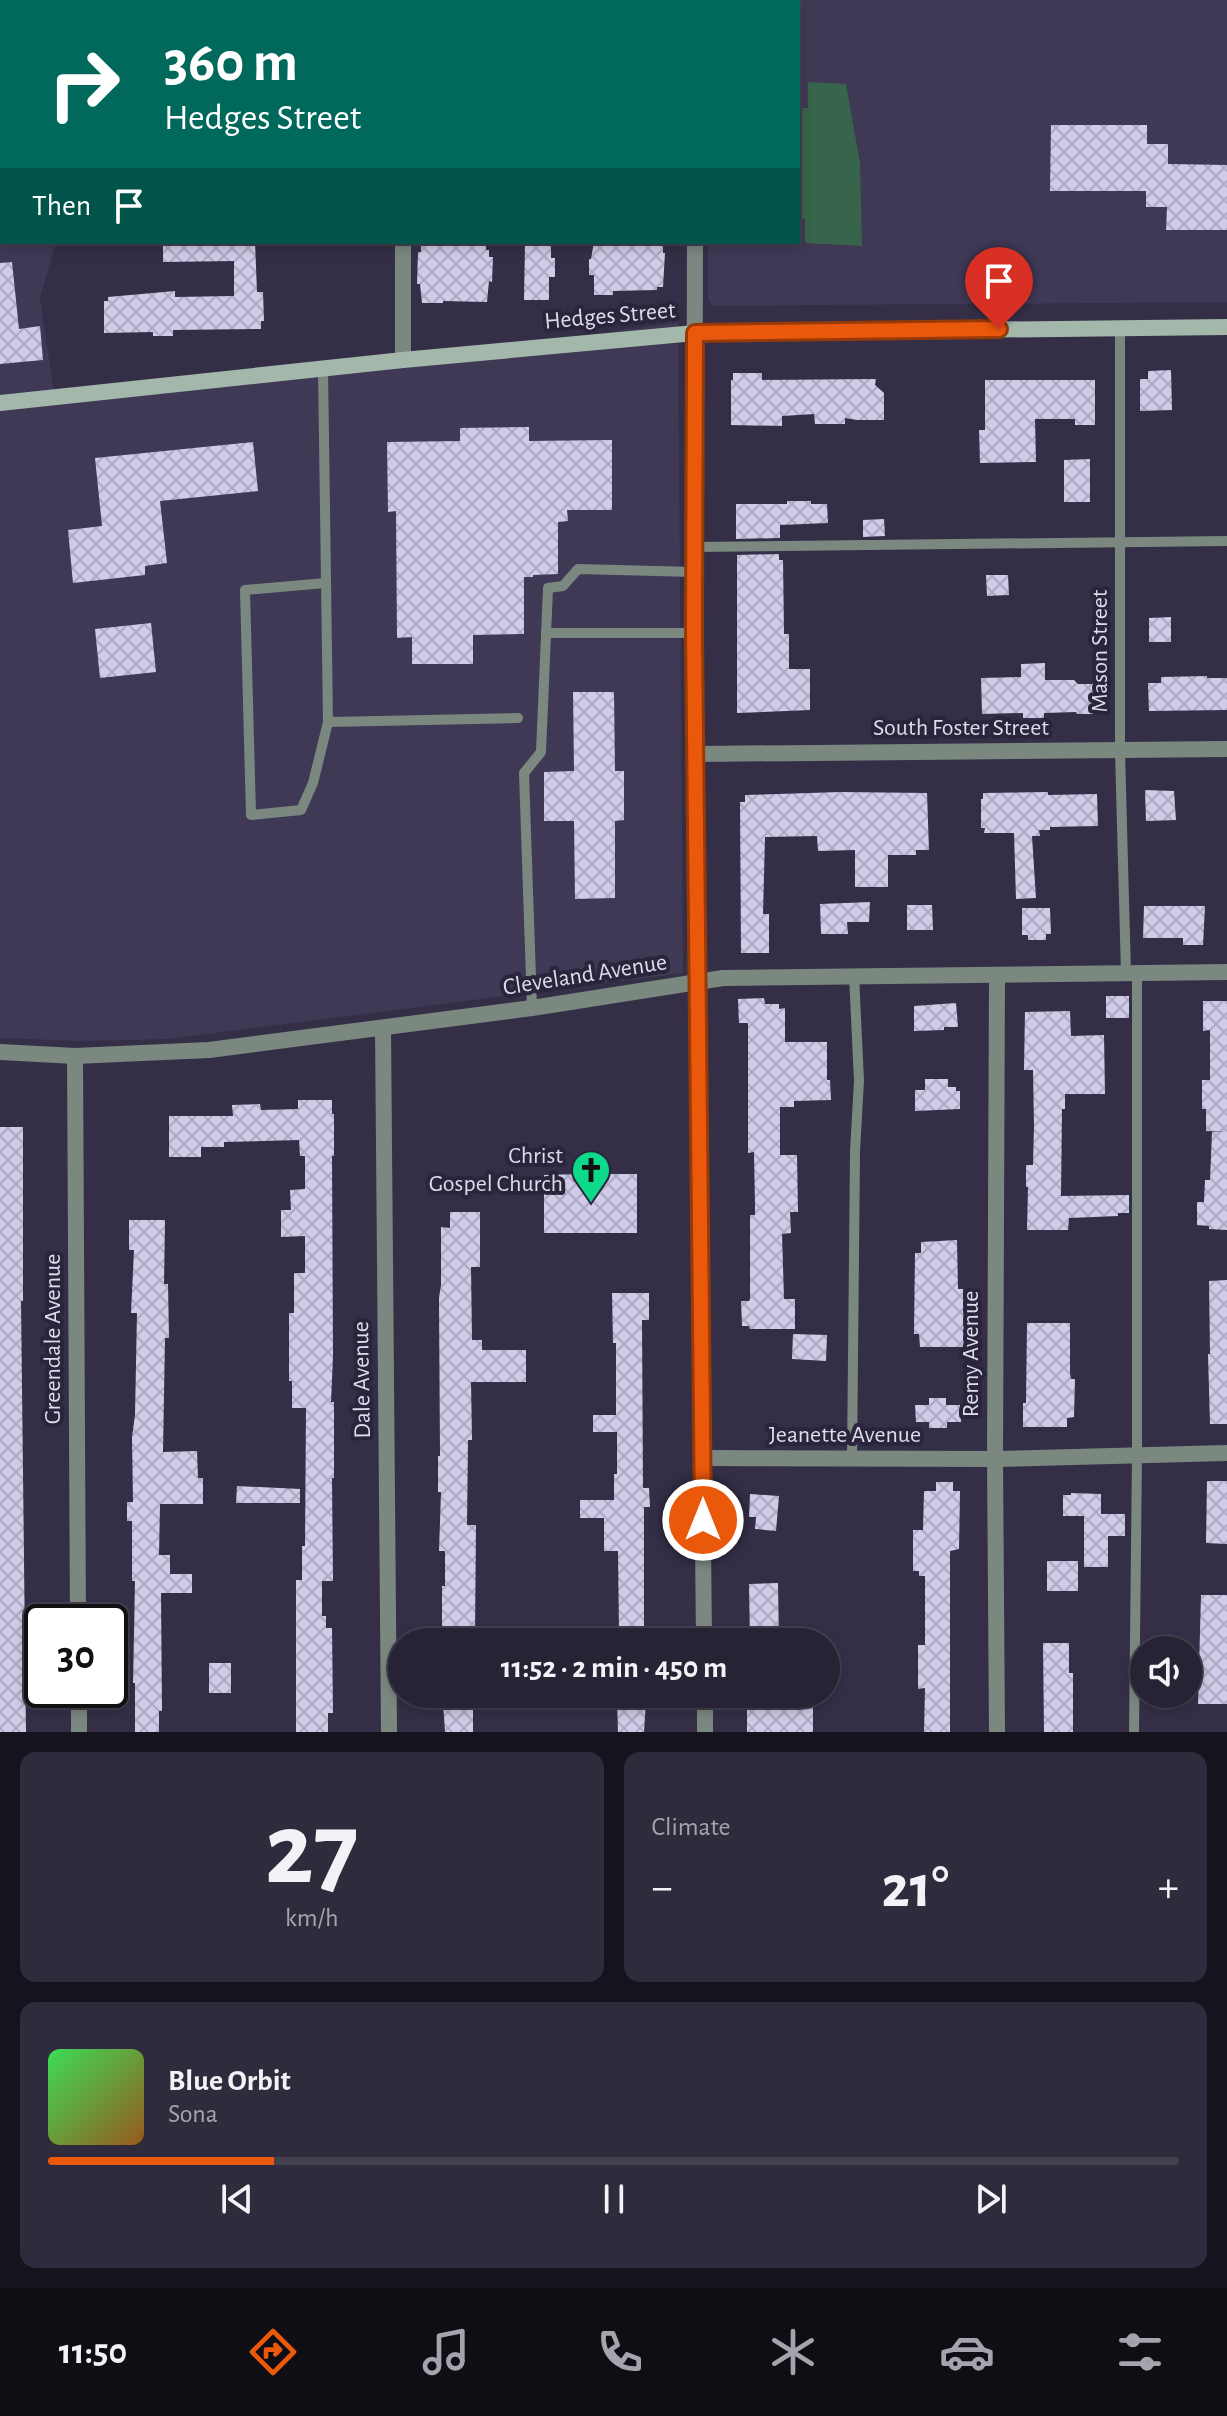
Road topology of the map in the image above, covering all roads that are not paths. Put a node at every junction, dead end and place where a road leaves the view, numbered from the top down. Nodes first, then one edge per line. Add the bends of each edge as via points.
1 (403, 244) edge
2 (695, 244) edge
3 (1227, 327) edge
4 (1120, 328) junction
5 (695, 333) junction
6 (403, 360) junction
7 (323, 368) junction
8 (0, 403) edge
9 (1227, 541) edge
10 (1121, 542) junction
11 (695, 547) junction
12 (694, 572) junction
13 (326, 583) junction
14 (546, 633) junction
15 (694, 633) junction
16 (518, 718) dead end
17 (328, 722) junction
18 (1227, 749) edge
19 (1120, 751) junction
20 (696, 754) junction
21 (1227, 972) edge
22 (1132, 974) junction
23 (854, 975) junction
24 (997, 975) junction
25 (699, 982) junction
26 (532, 1008) junction
27 (383, 1028) junction
28 (0, 1052) edge
29 (75, 1056) junction
30 (1227, 1453) edge
31 (1137, 1455) junction
32 (703, 1458) junction
33 (995, 1459) junction
34 (852, 1460) junction
35 (78, 1604) edge
36 (704, 1628) edge
37 (79, 1708) edge
38 (705, 1708) edge
39 (79, 1732) edge
40 (389, 1732) edge
41 (705, 1732) edge
42 (997, 1732) edge
43 (1134, 1732) edge

1 - 6 street
2 - 5 street
3 - 4 street, Hedges Street
4 - 5 street, Hedges Street
4 - 10 lane, Mason Street
5 - 6 street, Hedges Street
5 - 11 street
6 - 7 street, Hedges Street
7 - 8 street, Hedges Street
7 - 13 lane
9 - 10 lane
10 - 11 lane
10 - 19 lane, Mason Street
11 - 12 street
12 - 14 lane via 578,569 563,586 548,588
12 - 15 street
13 - 17 lane
13 - 17 lane via 245,590 251,815 301,810
14 - 15 lane
14 - 26 lane via 541,752 524,773
15 - 20 street
16 - 17 lane
18 - 19 street, South Foster Street
19 - 20 street, South Foster Street
19 - 22 lane, Mason Street
20 - 25 street
21 - 22 street, Cleveland Avenue
22 - 24 street, Cleveland Avenue
22 - 31 lane, Mason Street
23 - 24 street, Cleveland Avenue
23 - 25 street, Cleveland Avenue
23 - 34 lane via 859,1081
24 - 33 street, Remy Avenue
25 - 26 street, Cleveland Avenue
25 - 32 street
26 - 27 street, Cleveland Avenue
27 - 29 street, Cleveland Avenue via 209,1050
27 - 40 street, Dale Avenue
28 - 29 street, Cleveland Avenue
29 - 35 street, Greendale Avenue
30 - 31 street, Jeanette Avenue
31 - 33 street, Jeanette Avenue
31 - 43 lane, Mason Street
32 - 34 street, Jeanette Avenue
32 - 36 street
33 - 34 street, Jeanette Avenue
33 - 42 street, Remy Avenue
37 - 39 street
38 - 41 street

